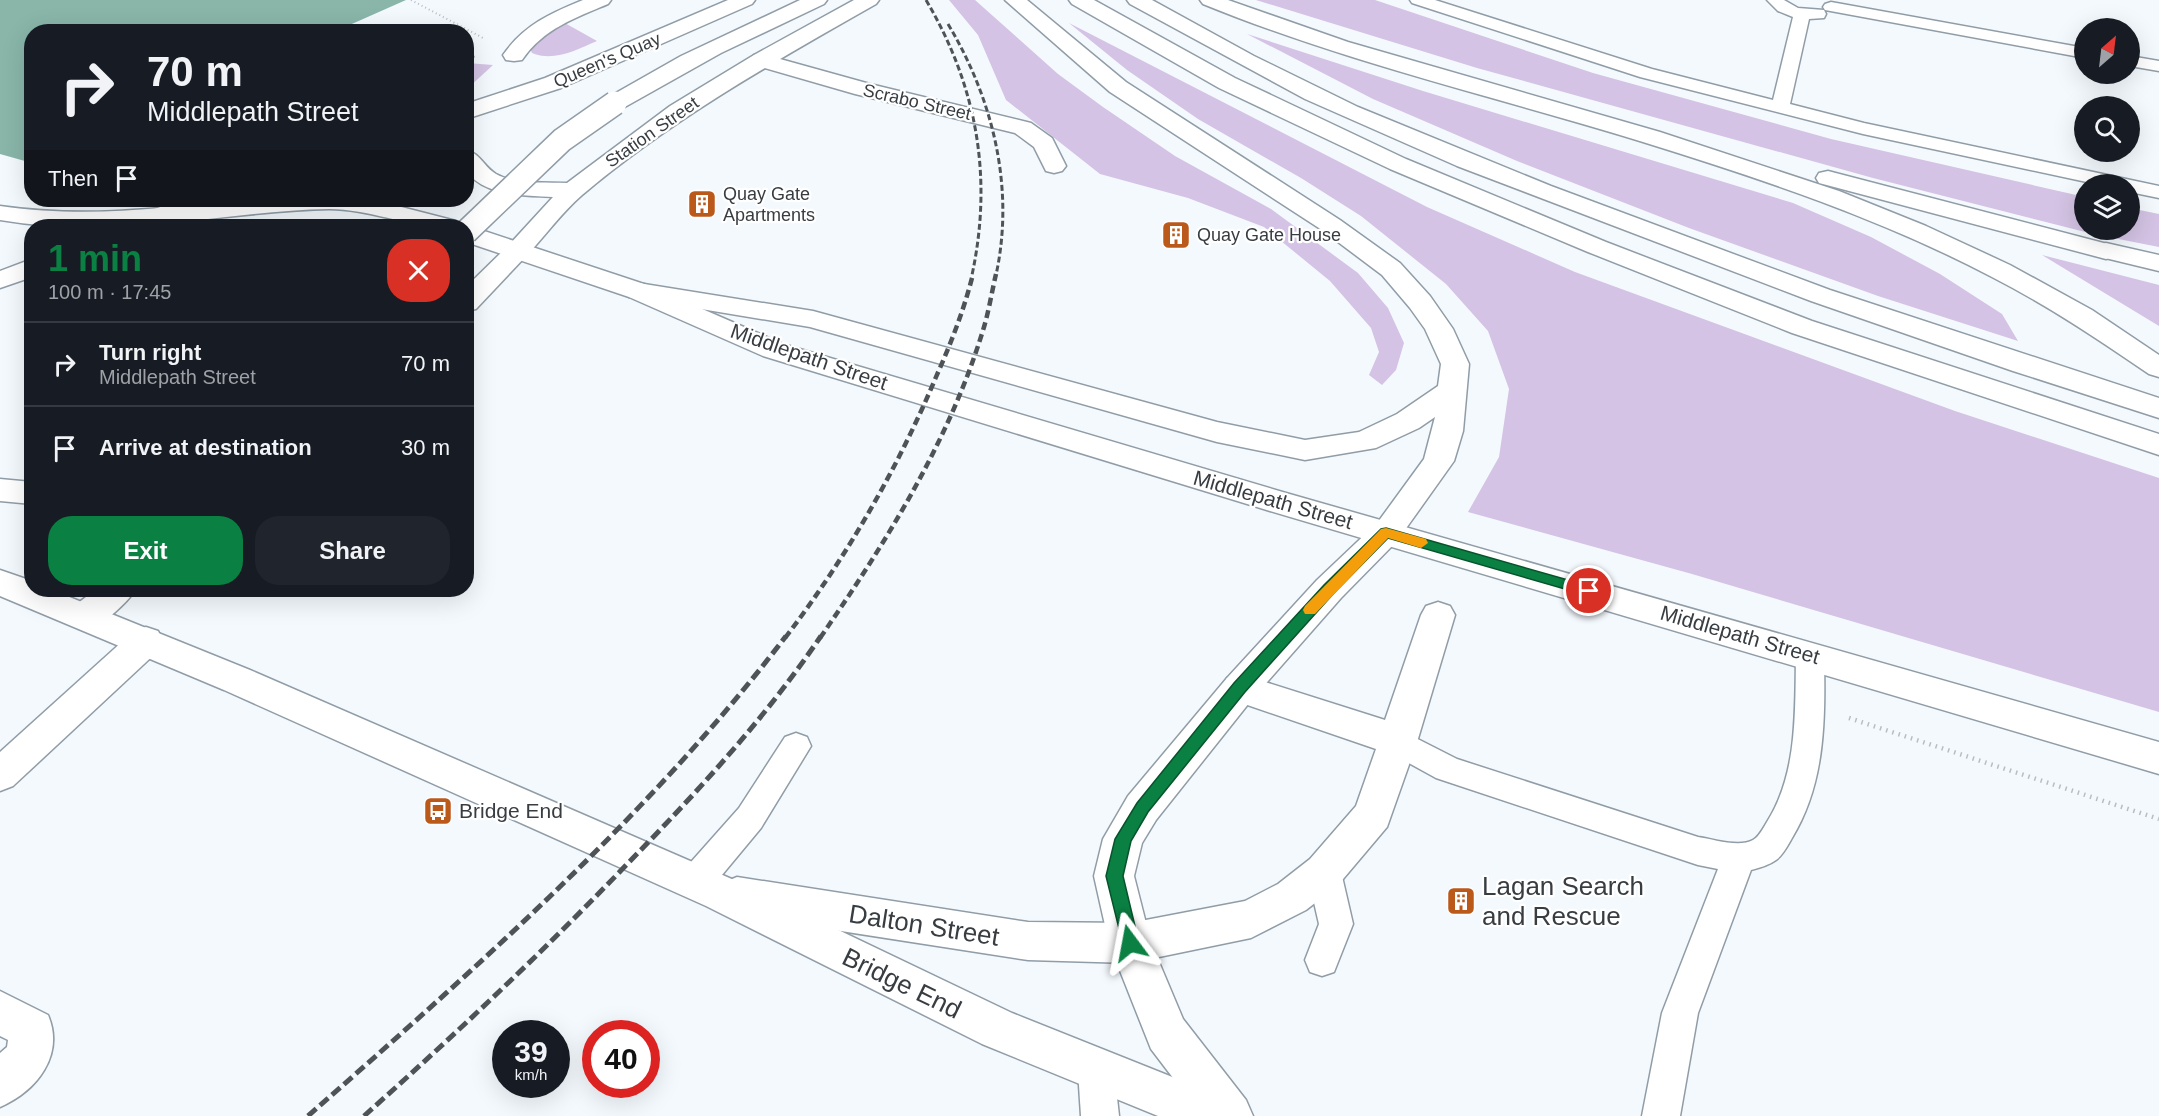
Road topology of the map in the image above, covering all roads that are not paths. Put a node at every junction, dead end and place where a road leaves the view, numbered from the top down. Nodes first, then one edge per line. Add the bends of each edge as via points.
1 (601, 0) edge
2 (745, 0) edge
3 (817, 0) edge
4 (869, 0) edge
5 (1015, 0) edge
6 (1079, 0) edge
7 (1137, 0) edge
8 (1210, 0) edge
9 (1418, 0) edge
10 (1775, 0) edge
11 (1828, 3) edge
12 (1886, 8) edge
13 (1802, 14) junction
14 (2074, 51) edge
15 (514, 55) dead end
16 (762, 60) junction
17 (2140, 63) edge
18 (2159, 66) edge
19 (488, 105) junction
20 (1780, 107) junction
21 (474, 109) edge
22 (474, 129) edge
23 (1663, 140) junction
24 (474, 166) edge
25 (1054, 166) dead end
26 (2077, 174) edge
27 (2140, 188) edge
28 (572, 191) junction
29 (2159, 192) edge
30 (182, 207) edge
31 (248, 207) edge
32 (382, 207) edge
33 (0, 213) edge
34 (154, 216) junction
35 (41, 219) edge
36 (111, 219) edge
37 (146, 219) edge
38 (426, 219) edge
39 (474, 224) edge
40 (474, 235) edge
41 (518, 250) junction
42 (2159, 263) edge
43 (24, 270) edge
44 (0, 280) edge
45 (638, 291) junction
46 (474, 295) edge
47 (2159, 368) edge
48 (1453, 390) junction
49 (2159, 408) edge
50 (2159, 445) edge
51 (0, 490) edge
52 (24, 492) edge
53 (1386, 533) junction
54 (0, 582) edge
55 (24, 592) edge
56 (38, 597) edge
57 (109, 597) edge
58 (1437, 615) dead end
59 (85, 616) junction
60 (146, 641) junction
61 (1810, 655) junction
62 (1240, 688) junction
63 (1398, 742) junction
64 (796, 746) dead end
65 (2159, 758) edge
66 (0, 775) edge
67 (1739, 857) junction
68 (1324, 872) junction
69 (708, 888) junction
70 (1130, 943) junction
71 (1322, 960) dead end
72 (0, 1012) edge
73 (1096, 1070) junction
74 (0, 1084) edge
75 (1190, 1112) edge
76 (1100, 1116) edge
77 (1230, 1116) edge
78 (1661, 1116) edge

1 - 15 main road via 551,21 522,41
2 - 19 main road, Queen's Quay via 603,63
3 - 39 main road, bridge via 694,57 615,104 562,140
4 - 16 main road, Station Street
5 - 48 main road via 1118,87 1331,225 1391,269 1439,329 1455,364
6 - 50 main road via 1227,83 1409,169 1597,247 1802,327
7 - 49 main road via 1316,95 1544,192 1758,275
8 - 23 main road via 1242,14 1426,71
9 - 20 lane via 1646,73
10 - 13 lane via 1781,7
11 - 12 lane
11 - 13 lane via 1830,10
12 - 14 lane
13 - 20 lane
16 - 25 main road, Scrabo Street via 1023,128 1044,143
16 - 28 main road, Station Street via 678,111
17 - 18 lane
19 - 21 main road, Queen's Quay
19 - 22 main road
20 - 26 lane
23 - 42 main road
23 - 47 main road via 1918,232 2027,283
24 - 28 main road via 485,178 509,187
27 - 29 lane
28 - 41 main road, Station Street
30 - 34 main road
31 - 34 main road
32 - 38 main road
33 - 35 main road
34 - 36 main road
34 - 37 main road
40 - 41 main road, Middlepath Street
41 - 45 main road, Middlepath Street
41 - 46 main road, Station Street
43 - 44 main road
45 - 48 main road via 813,319 1217,432 1305,450 1365,441 1408,421
45 - 53 main road, Middlepath Street via 773,350
48 - 53 main road via 1439,461
51 - 52 main road
53 - 61 main road, Middlepath Street
53 - 62 main road via 1329,589
54 - 55 main road, Bridge End
56 - 59 main road, Bridge End
57 - 59 main road
58 - 63 main road, Dalton Street
59 - 60 main road, Bridge End
60 - 66 main road
60 - 69 main road, Bridge End
61 - 65 main road, Middlepath Street
61 - 67 lane via 1810,706 1801,785 1787,821 1765,850
62 - 63 main road
62 - 70 main road via 1142,808 1123,839 1114,876
63 - 67 lane via 1447,769 1698,851
63 - 68 main road, Dalton Street via 1373,815
64 - 69 lane
67 - 78 lane via 1680,1013
68 - 70 main road, Dalton Street via 1292,897 1251,919
68 - 71 lane via 1336,924
69 - 70 main road, Dalton Street via 1028,941
69 - 73 main road, Bridge End via 963,1013
70 - 77 main road via 1167,1034
72 - 74 main road via 32,1030 27,1059
73 - 75 main road, Bridge End
73 - 76 lane

